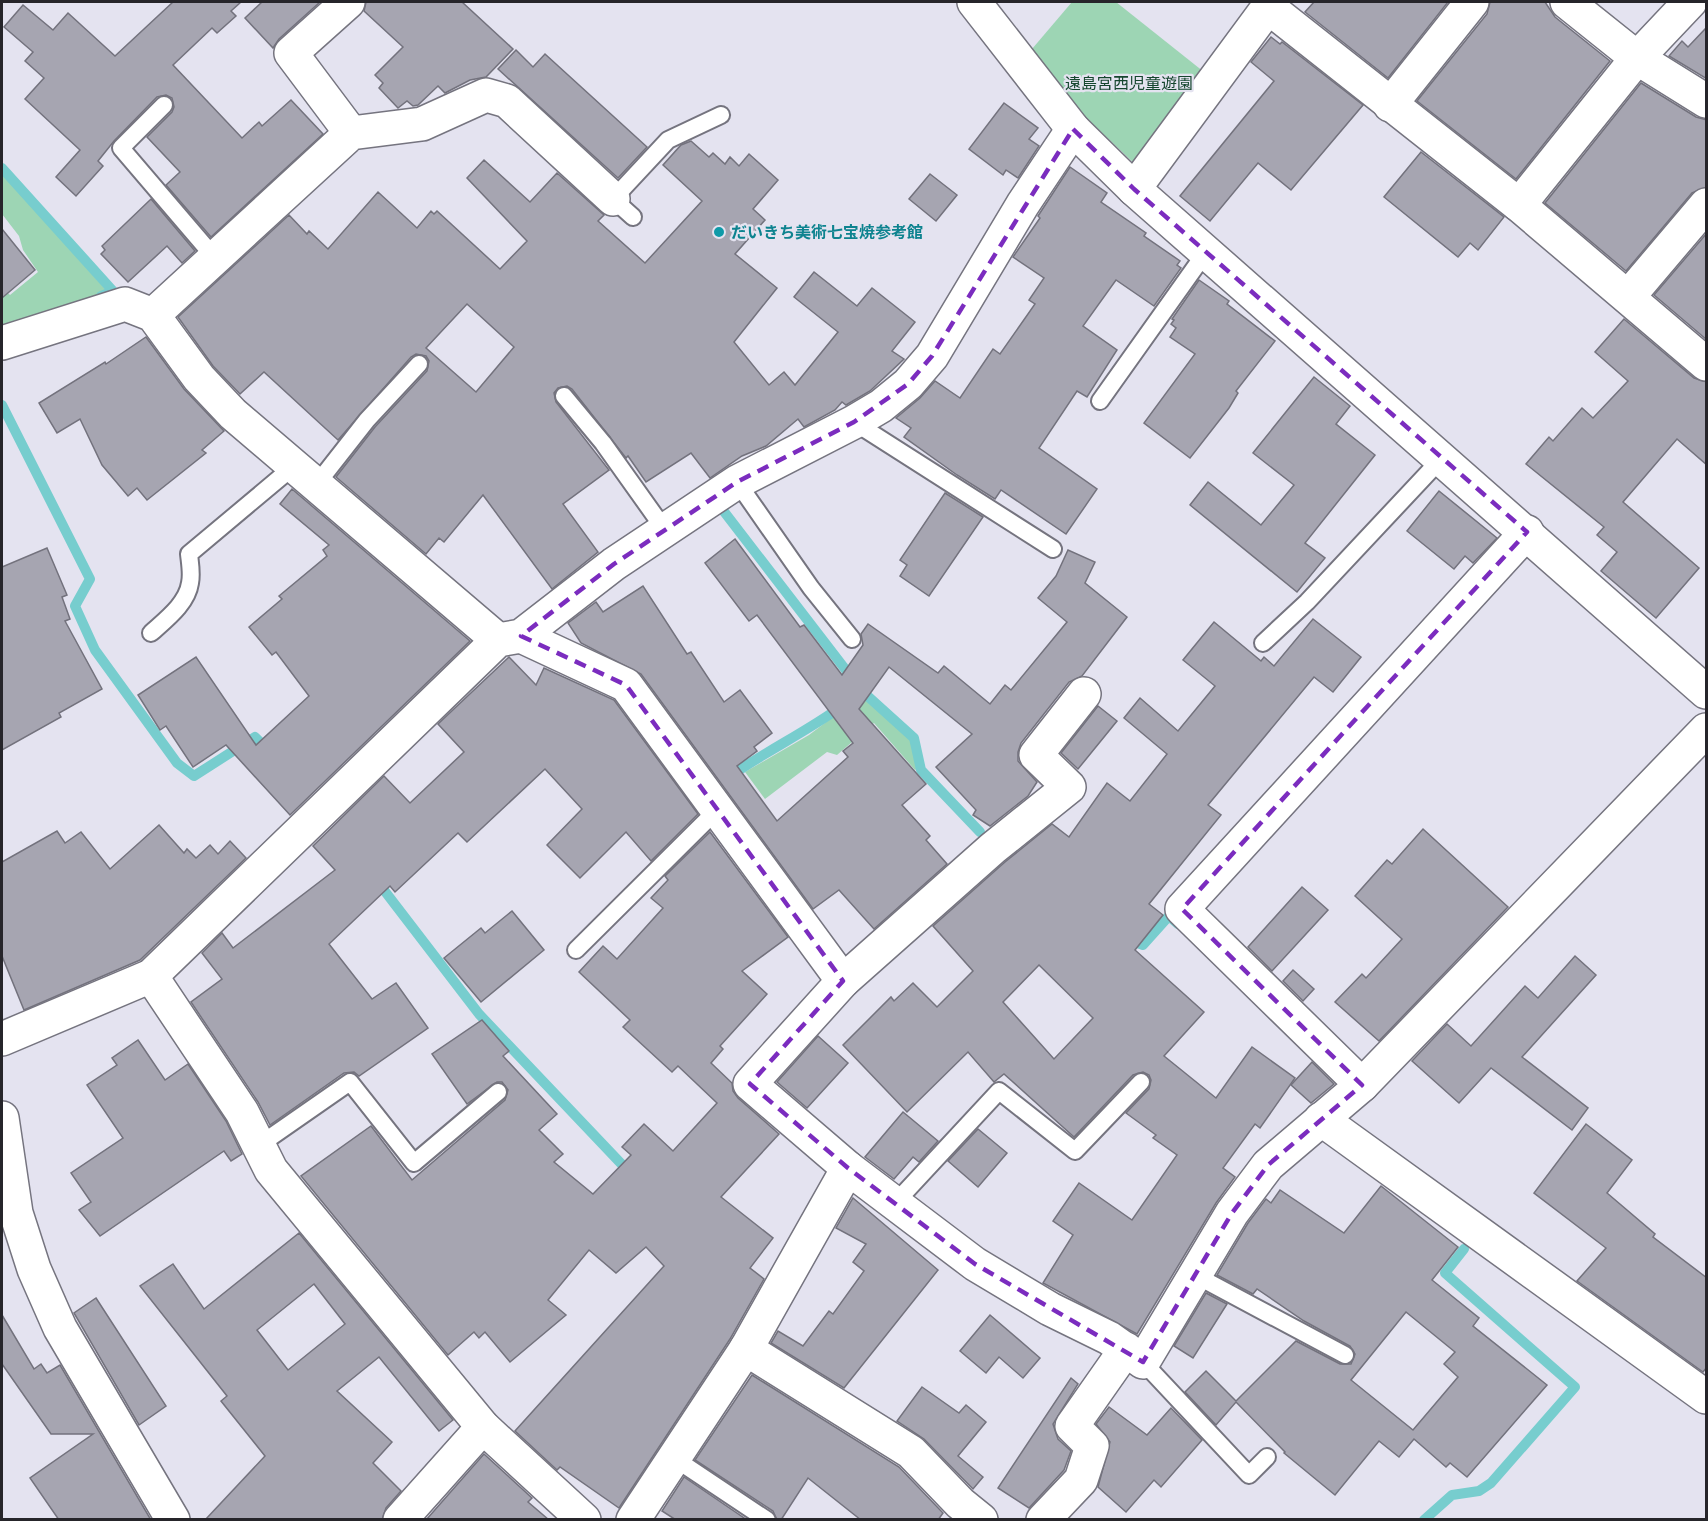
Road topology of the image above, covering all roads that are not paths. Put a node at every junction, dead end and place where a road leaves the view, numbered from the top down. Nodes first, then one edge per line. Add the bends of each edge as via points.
1 (348, 2) edge
2 (974, 2) edge
3 (1472, 2) edge
4 (1567, 2) edge
5 (1690, 2) edge
6 (1270, 4) edge
7 (1637, 58) junction
8 (1707, 101) edge
9 (165, 105) dead end
10 (1390, 105) junction
11 (721, 115) dead end
12 (1073, 129) junction
13 (351, 133) junction
14 (1134, 189) junction
15 (1519, 205) junction
16 (1707, 205) edge
17 (623, 208) joint
18 (1206, 252) junction
19 (215, 258) junction
20 (1628, 297) junction
21 (153, 315) junction
22 (2, 343) edge
23 (419, 364) dead end
24 (1707, 364) edge
25 (564, 396) dead end
26 (1100, 401) dead end
27 (854, 422) junction
28 (1442, 458) junction
29 (305, 475) junction
30 (737, 482) junction
31 (665, 530) junction
32 (1527, 532) junction
33 (1053, 549) dead end
34 (151, 633) dead end
35 (510, 638) junction
36 (852, 639) dead end
37 (1263, 643) dead end
38 (1707, 692) edge
39 (1084, 694) dead end
40 (1707, 730) edge
41 (718, 808) junction
42 (576, 950) dead end
43 (151, 976) junction
44 (843, 981) junction
45 (2, 1039) edge
46 (1142, 1082) dead end
47 (1362, 1085) junction
48 (498, 1092) dead end
49 (2, 1118) edge
50 (1322, 1119) junction
51 (258, 1146) junction
52 (848, 1168) junction
53 (895, 1203) junction
54 (1195, 1275) junction
55 (746, 1349) junction
56 (1345, 1355) dead end
57 (1135, 1356) junction
58 (1707, 1397) edge
59 (483, 1427) junction
60 (1267, 1456) dead end
61 (674, 1458) junction
62 (963, 1514) edge
63 (173, 1520) edge
64 (400, 1520) edge
65 (584, 1520) edge
66 (633, 1520) edge
67 (767, 1520) edge
68 (1043, 1520) edge

1 - 13 street via 291,53
2 - 12 street
3 - 10 street
4 - 7 street
5 - 7 street
6 - 10 street
6 - 14 street
7 - 8 street
7 - 15 street
9 - 19 lane via 121,148
10 - 15 street
11 - 17 lane via 668,140
12 - 14 street
12 - 27 street via 932,356 908,384
13 - 17 street via 422,124 486,95 507,101
13 - 19 street
14 - 18 street
15 - 20 street
16 - 20 street
18 - 26 lane
18 - 28 street
19 - 21 street
20 - 24 street
21 - 22 street via 125,304
21 - 29 street via 206,386
23 - 29 lane via 366,420
25 - 31 lane
27 - 30 street
27 - 33 lane
28 - 32 street
28 - 37 lane via 1307,602
29 - 34 lane via 189,554 190,583 186,595
29 - 35 street
30 - 31 street
30 - 36 lane
31 - 35 street
32 - 38 street
32 - 47 street via 1182,909
35 - 41 street via 626,685
35 - 43 street
39 - 44 street via 1036,755 1069,788 993,848
40 - 47 street
41 - 42 lane
41 - 44 street
43 - 45 street
43 - 51 street via 242,1112
44 - 52 street via 750,1083
46 - 53 lane via 1075,1150 999,1091
47 - 50 street
48 - 51 lane via 414,1163 350,1082
49 - 63 street via 16,1213 34,1269 60,1328
50 - 54 street via 1268,1165 1232,1213
50 - 58 street
51 - 59 street via 271,1170
52 - 53 street
52 - 55 street
53 - 57 street via 975,1264
54 - 56 lane
54 - 57 street
55 - 61 street
55 - 62 street via 910,1452
57 - 60 lane via 1250,1475
57 - 68 street via 1072,1426 1092,1446 1081,1480
59 - 64 street
59 - 65 street
61 - 66 street
61 - 67 lane

